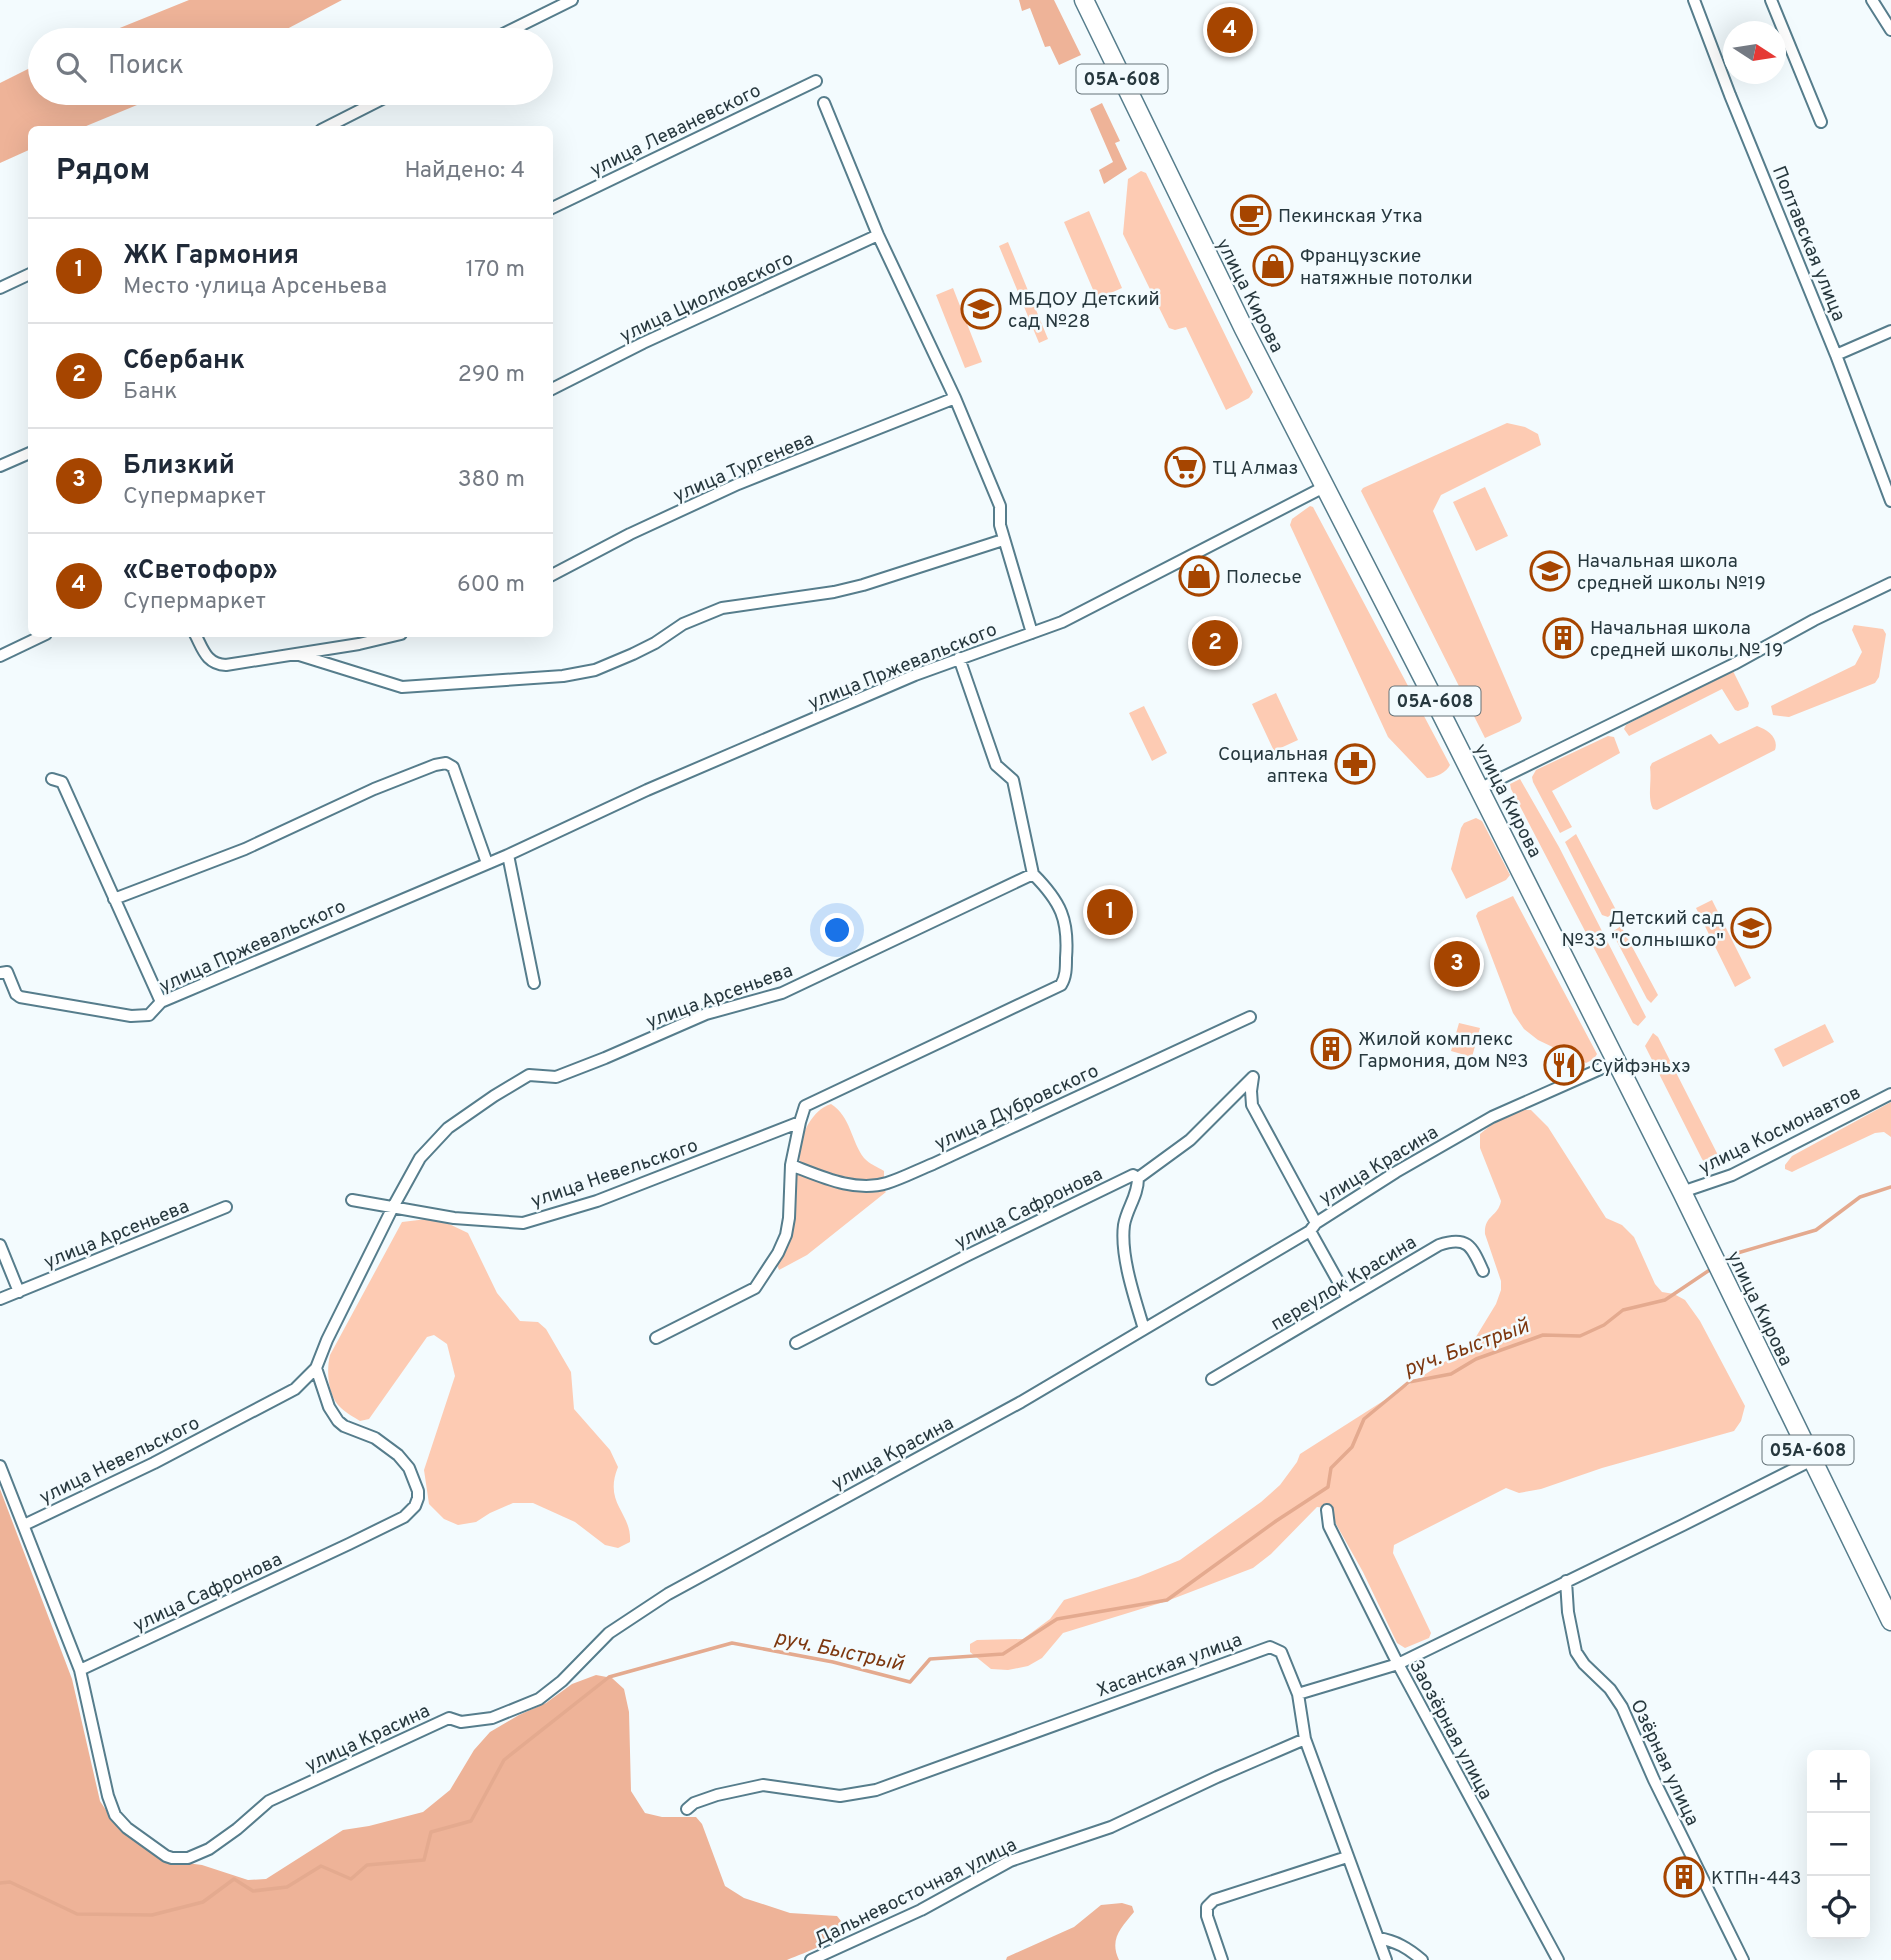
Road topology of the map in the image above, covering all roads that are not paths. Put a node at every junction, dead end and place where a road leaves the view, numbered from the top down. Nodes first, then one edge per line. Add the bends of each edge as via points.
1 (572, 0) edge
2 (1084, 0) edge
3 (1694, 0) edge
4 (1771, 0) edge
5 (1872, 0) edge
6 (515, 28) edge
7 (1891, 30) edge
8 (816, 81) dead end
9 (824, 103) dead end
10 (370, 105) edge
11 (1821, 122) dead end
12 (329, 126) edge
13 (553, 208) edge
14 (878, 235) junction
15 (28, 275) edge
16 (0, 288) edge
17 (1891, 331) edge
18 (1836, 355) junction
19 (553, 388) edge
20 (955, 398) junction
21 (28, 454) edge
22 (0, 466) edge
23 (1324, 487) junction
24 (1891, 501) edge
25 (1003, 540) junction
26 (553, 575) edge
27 (1891, 583) edge
28 (1032, 633) junction
29 (40, 637) edge
30 (196, 637) edge
31 (388, 637) edge
32 (296, 654) junction
33 (0, 656) edge
34 (959, 658) junction
35 (52, 779) dead end
36 (1479, 789) junction
37 (509, 855) junction
38 (487, 863) junction
39 (1033, 874) junction
40 (114, 899) junction
41 (0, 973) edge
42 (534, 983) dead end
43 (161, 1002) junction
44 (1250, 1017) dead end
45 (1616, 1062) junction
46 (1891, 1094) edge
47 (800, 1122) junction
48 (791, 1165) junction
49 (1138, 1178) junction
50 (1682, 1192) junction
51 (352, 1200) dead end
52 (226, 1207) dead end
53 (393, 1208) junction
54 (1313, 1227) junction
55 (0, 1245) edge
56 (1483, 1271) dead end
57 (19, 1292) junction
58 (1348, 1298) junction
59 (0, 1299) edge
60 (1144, 1329) junction
61 (656, 1338) dead end
62 (796, 1343) dead end
63 (316, 1368) junction
64 (1212, 1379) dead end
65 (1812, 1460) junction
66 (0, 1466) edge
67 (1327, 1510) dead end
68 (24, 1525) junction
69 (1566, 1581) junction
70 (1891, 1621) edge
71 (1398, 1664) junction
72 (80, 1670) junction
73 (1298, 1694) junction
74 (1305, 1739) junction
75 (687, 1809) dead end
76 (1347, 1857) junction
77 (1378, 1938) junction
78 (811, 1960) edge
79 (1222, 1960) edge
80 (1386, 1960) edge
81 (1422, 1960) edge
82 (1558, 1960) edge
83 (1743, 1960) edge

1 - 6 street
2 - 23 main road, улица Кирова / 05А-608
3 - 18 street, Полтавская улица
4 - 11 street
5 - 7 street
8 - 13 street, улица Леваневского
9 - 14 street
10 - 12 street
14 - 19 street, улица Циолковского
14 - 20 street
15 - 16 street
17 - 18 street
18 - 24 street, Полтавская улица
20 - 25 street via 1000,506
20 - 26 street, улица Тургенева via 738,484
21 - 22 street
23 - 28 street, улица Пржевальского via 1092,608
23 - 36 main road, улица Кирова / 05А-608
25 - 28 street
25 - 32 street via 863,586 722,608 683,624 633,654 595,670 563,676 402,687
27 - 36 street
28 - 34 street, улица Пржевальского
29 - 33 street
30 - 32 street via 207,659 218,665
31 - 32 street
34 - 37 street, улица Пржевальского via 647,790
34 - 39 street via 996,765 1013,780
35 - 40 street via 62,782
36 - 45 main road, улица Кирова / 05А-608
37 - 38 street, улица Пржевальского
37 - 42 street
38 - 40 street via 453,767 446,763 374,789 246,849
38 - 43 street, улица Пржевальского
39 - 47 street, улица Невельского via 1054,898 1065,922 1066,972 1061,985 805,1106
39 - 53 street, улица Арсеньева via 782,993 706,1014 556,1077 529,1075 448,1128 420,1157
40 - 43 street
41 - 43 street, улица Пржевальского via 7,972 16,994 26,998 141,1017
44 - 48 street, улица Дубровского via 886,1184 864,1186 827,1179
45 - 50 main road, улица Кирова / 05А-608
45 - 54 street, улица Красина via 1492,1117
46 - 50 street, улица Космонавтов via 1732,1175
47 - 48 street
47 - 53 street, улица Невельского via 597,1201 523,1223
48 - 61 street via 786,1235 755,1288
49 - 54 street, улица Сафронова via 1190,1140 1253,1077 1252,1105
49 - 60 street via 1124,1238
49 - 62 street, улица Сафронова via 1133,1175 977,1250
50 - 65 main road, улица Кирова / 05А-608
51 - 53 street
52 - 57 street, улица Арсеньева
53 - 63 street, улица Невельского
54 - 58 street
54 - 60 street, улица Красина
55 - 57 street
56 - 58 street, переулок Красина via 1472,1247 1452,1241
57 - 59 street, улица Арсеньева
58 - 64 street, переулок Красина
60 - 72 street, улица Красина via 1021,1402 668,1594 609,1633 539,1699 492,1718 461,1723 449,1718 269,1801 209,1849 188,1858 166,1856 115,1815
63 - 68 street, улица Невельского via 285,1395
63 - 72 street, улица Сафронова via 338,1421 375,1438 409,1468 418,1491 415,1506 404,1517 349,1544
65 - 69 street
65 - 70 main road, улица Кирова / 05А-608
66 - 68 street
67 - 71 street, Заозёрная улица via 1329,1527
68 - 72 street
69 - 71 street
69 - 83 street, Озёрная улица via 1576,1652 1622,1707
71 - 73 street
71 - 82 street, Заозёрная улица
73 - 74 street, Хасанская улица
73 - 75 street, Хасанская улица via 1281,1652 1270,1647 876,1790 840,1796 763,1785 717,1795
74 - 76 street, Хасанская улица
74 - 78 street, Дальневосточная улица via 1111,1827 1010,1861 921,1910
76 - 77 street, Хасанская улица
76 - 79 street via 1214,1900 1207,1907 1207,1916
77 - 80 street, Хасанская улица
77 - 81 street via 1395,1941

